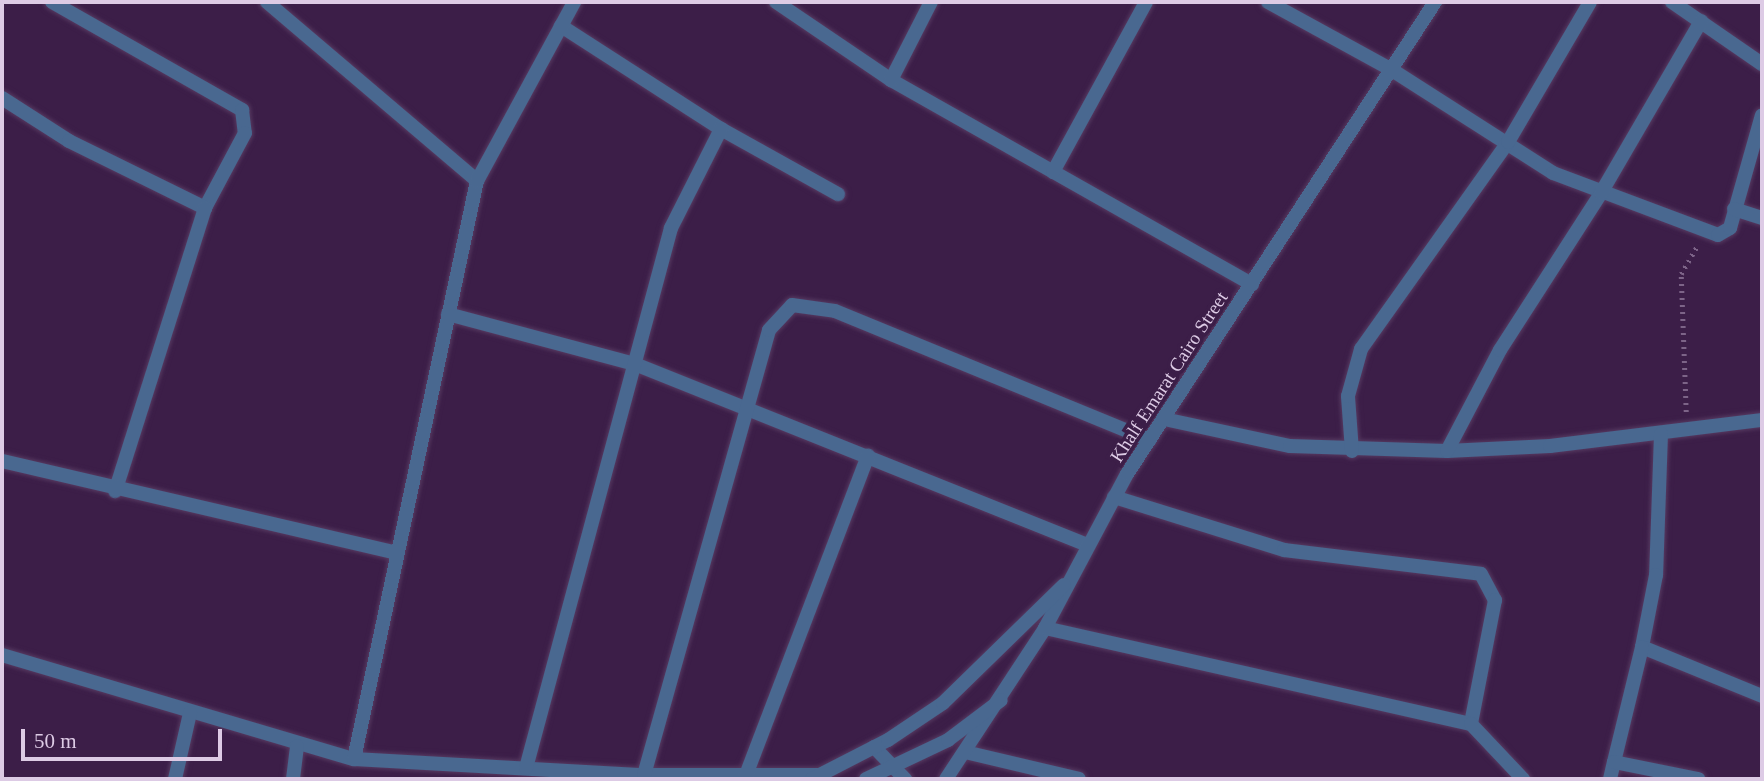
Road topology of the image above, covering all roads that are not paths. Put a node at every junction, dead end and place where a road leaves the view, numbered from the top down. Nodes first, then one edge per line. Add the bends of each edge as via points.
1 (52, 2) edge
2 (267, 2) edge
3 (574, 2) edge
4 (776, 2) edge
5 (931, 2) edge
6 (1146, 2) edge
7 (1268, 2) edge
8 (1435, 2) edge
9 (1590, 2) edge
10 (1672, 2) edge
11 (1701, 21) junction
12 (561, 26) junction
13 (1762, 64) edge
14 (1392, 70) junction
15 (891, 80) junction
16 (2, 98) edge
17 (1762, 115) edge
18 (721, 129) junction
19 (1508, 142) junction
20 (1053, 172) junction
21 (477, 181) junction
22 (1601, 193) junction
23 (838, 194) dead end
24 (205, 208) junction
25 (1734, 209) junction
26 (1762, 218) edge
27 (1252, 284) junction
28 (448, 314) junction
29 (635, 364) junction
30 (748, 405) junction
31 (1164, 419) junction
32 (1762, 419) edge
33 (1661, 434) junction
34 (1150, 440) junction
35 (1352, 451) junction
36 (1447, 451) junction
37 (868, 455) junction
38 (2, 461) edge
39 (115, 491) junction
40 (1114, 498) junction
41 (1085, 544) junction
42 (397, 553) junction
43 (1064, 585) junction
44 (1045, 628) junction
45 (1642, 647) junction
46 (2, 655) edge
47 (1762, 696) edge
48 (1001, 700) junction
49 (190, 713) junction
50 (1471, 724) junction
51 (297, 746) junction
52 (874, 747) junction
53 (965, 752) junction
54 (354, 759) junction
55 (1614, 762) junction
56 (893, 766) junction
57 (526, 768) junction
58 (644, 775) junction
59 (746, 775) junction
60 (816, 777) edge
61 (175, 779) edge
62 (293, 779) edge
63 (866, 779) edge
64 (905, 779) edge
65 (946, 779) edge
66 (1079, 779) edge
67 (1523, 779) edge
68 (1610, 779) edge
69 (1698, 779) edge

1 - 24 street via 242,110 245,133
2 - 21 street
3 - 12 street
4 - 15 street
5 - 15 street
6 - 20 street
7 - 14 street
8 - 14 street, Khalf Emarat Cairo Street
9 - 19 street
10 - 11 street
11 - 13 street
11 - 22 street
12 - 18 street
12 - 21 street
14 - 19 street
14 - 27 street, Khalf Emarat Cairo Street
15 - 20 street
16 - 24 street via 69,141
17 - 25 street
18 - 23 street
18 - 29 street via 671,228
19 - 22 street via 1553,173
19 - 35 street via 1361,349 1348,396
20 - 27 street
21 - 28 street
22 - 25 street via 1725,234
22 - 36 street via 1500,350
24 - 39 street
25 - 26 street
27 - 31 street, Khalf Emarat Cairo Street
28 - 29 street
28 - 42 street
29 - 30 street
29 - 57 street
30 - 34 street via 769,330 792,304 835,311
30 - 37 street
30 - 58 street
31 - 34 street, Khalf Emarat Cairo Street
31 - 35 street via 1290,446
32 - 33 street
33 - 36 street
33 - 45 street via 1661,519
34 - 40 street, Khalf Emarat Cairo Street
35 - 36 street
37 - 41 street
37 - 59 street
38 - 39 street
39 - 42 street
40 - 41 street, Khalf Emarat Cairo Street
40 - 50 street via 1284,550 1481,574 1495,600
41 - 43 street, Khalf Emarat Cairo Street
42 - 54 street
43 - 44 street, Khalf Emarat Cairo Street
43 - 52 street via 974,678
44 - 48 street, Khalf Emarat Cairo Street
44 - 50 street
45 - 47 street
45 - 55 street
46 - 49 street
48 - 53 street, Khalf Emarat Cairo Street
48 - 56 street via 948,740
49 - 51 street
49 - 61 street
50 - 67 street
51 - 54 street
51 - 62 street
52 - 56 street
52 - 60 street
53 - 65 street, Khalf Emarat Cairo Street
53 - 66 street
54 - 57 street
55 - 68 street
55 - 69 street
56 - 63 street
56 - 64 street
57 - 58 street
58 - 59 street
59 - 60 street

